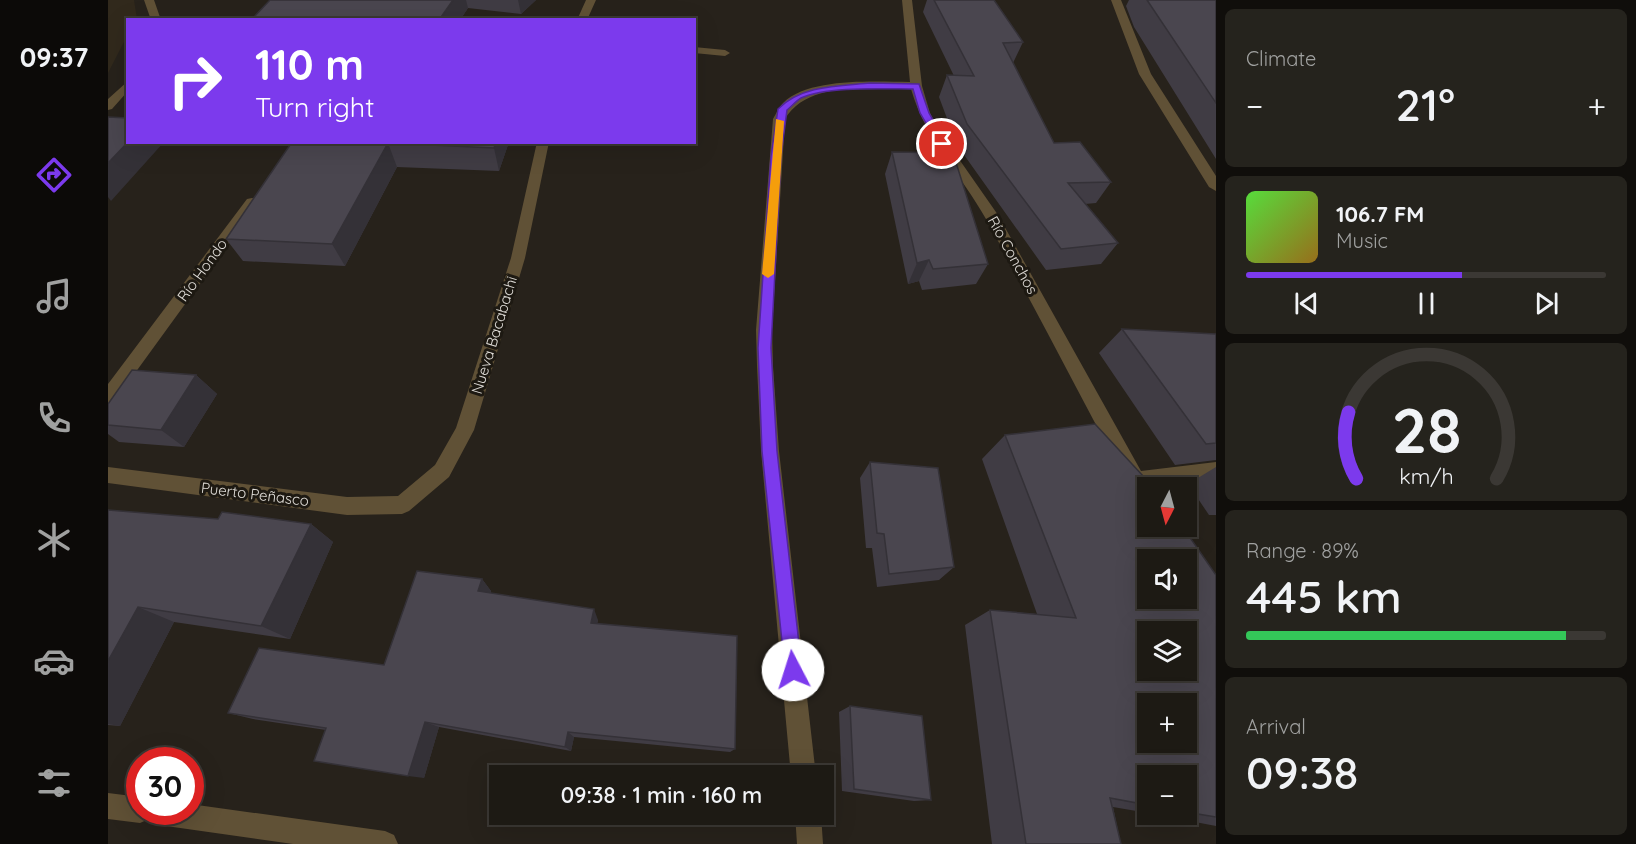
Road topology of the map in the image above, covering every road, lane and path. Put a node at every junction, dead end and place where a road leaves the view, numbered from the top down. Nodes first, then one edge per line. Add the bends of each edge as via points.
1 (149, 0) edge
2 (591, 0) edge
3 (907, 0) edge
4 (1116, 0) edge
5 (155, 18) edge
6 (583, 18) edge
7 (696, 50) edge
8 (725, 52) dead end
9 (126, 86) edge
10 (916, 86) junction
11 (108, 106) edge
12 (543, 144) edge
13 (1216, 187) edge
14 (261, 190) edge
15 (108, 397) edge
16 (1216, 470) edge
17 (108, 475) edge
18 (1136, 480) joint
19 (402, 505) joint
20 (803, 765) edge
21 (108, 806) edge
22 (126, 808) edge
23 (204, 818) edge
24 (809, 825) edge
25 (386, 844) edge
26 (810, 844) edge

1 - 5 street
2 - 6 street
3 - 10 street, Río Conchos
4 - 13 street via 1145,74
7 - 8 street
9 - 11 street
10 - 18 street, Río Conchos via 932,129 992,215
10 - 20 street via 844,87 798,96 782,109 780,119 764,330 770,451
12 - 19 street, Nueva Bacabachi via 518,258 465,430 442,471
14 - 15 street, Río Hondo
16 - 18 street
17 - 19 street, Puerto Peñasco via 347,506
21 - 22 street
23 - 25 street
24 - 26 street

